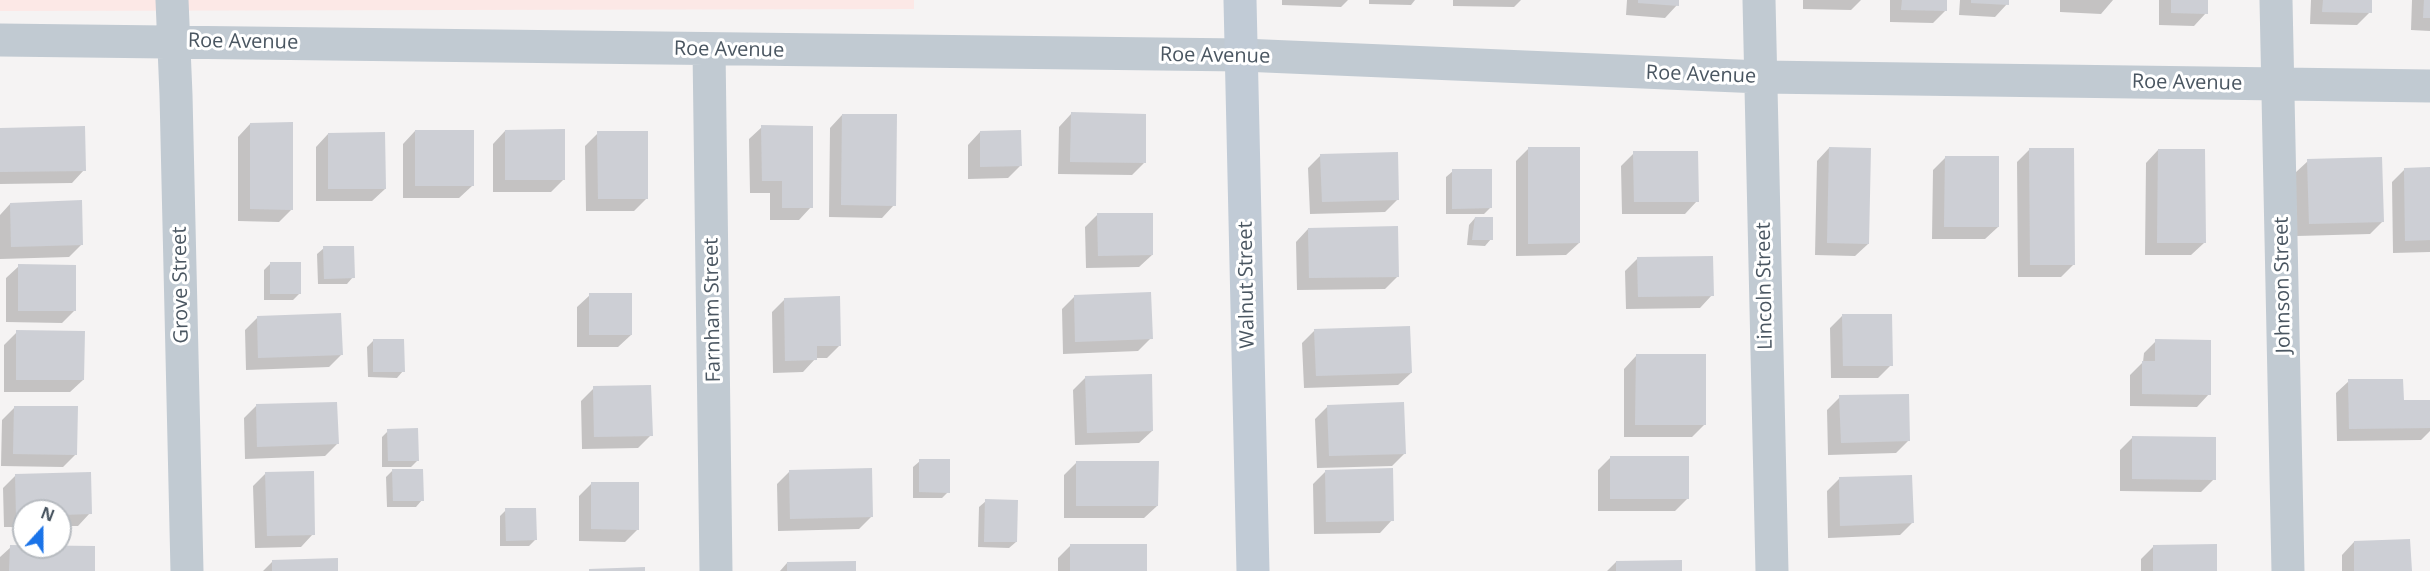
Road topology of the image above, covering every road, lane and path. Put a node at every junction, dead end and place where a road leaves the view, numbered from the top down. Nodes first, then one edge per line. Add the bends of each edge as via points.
1 (172, 0) edge
2 (1240, 0) edge
3 (1759, 0) edge
4 (2277, 0) edge
5 (0, 40) edge
6 (172, 41) junction
7 (709, 50) junction
8 (1242, 55) junction
9 (1761, 77) junction
10 (2279, 84) junction
11 (2430, 86) edge
12 (187, 571) edge
13 (716, 571) edge
14 (1252, 571) edge
15 (1772, 571) edge
16 (2288, 571) edge

1 - 6 street, Grove Street
2 - 8 street, Walnut Street
3 - 9 street, Lincoln Street
4 - 10 street, Johnson Street
5 - 6 street, Roe Avenue
6 - 7 street, Roe Avenue
6 - 12 street, Grove Street
7 - 8 street, Roe Avenue
7 - 13 street, Farnham Street
8 - 9 street, Roe Avenue
8 - 14 street, Walnut Street
9 - 10 street, Roe Avenue
9 - 15 street, Lincoln Street
10 - 11 street, Roe Avenue
10 - 16 street, Johnson Street

